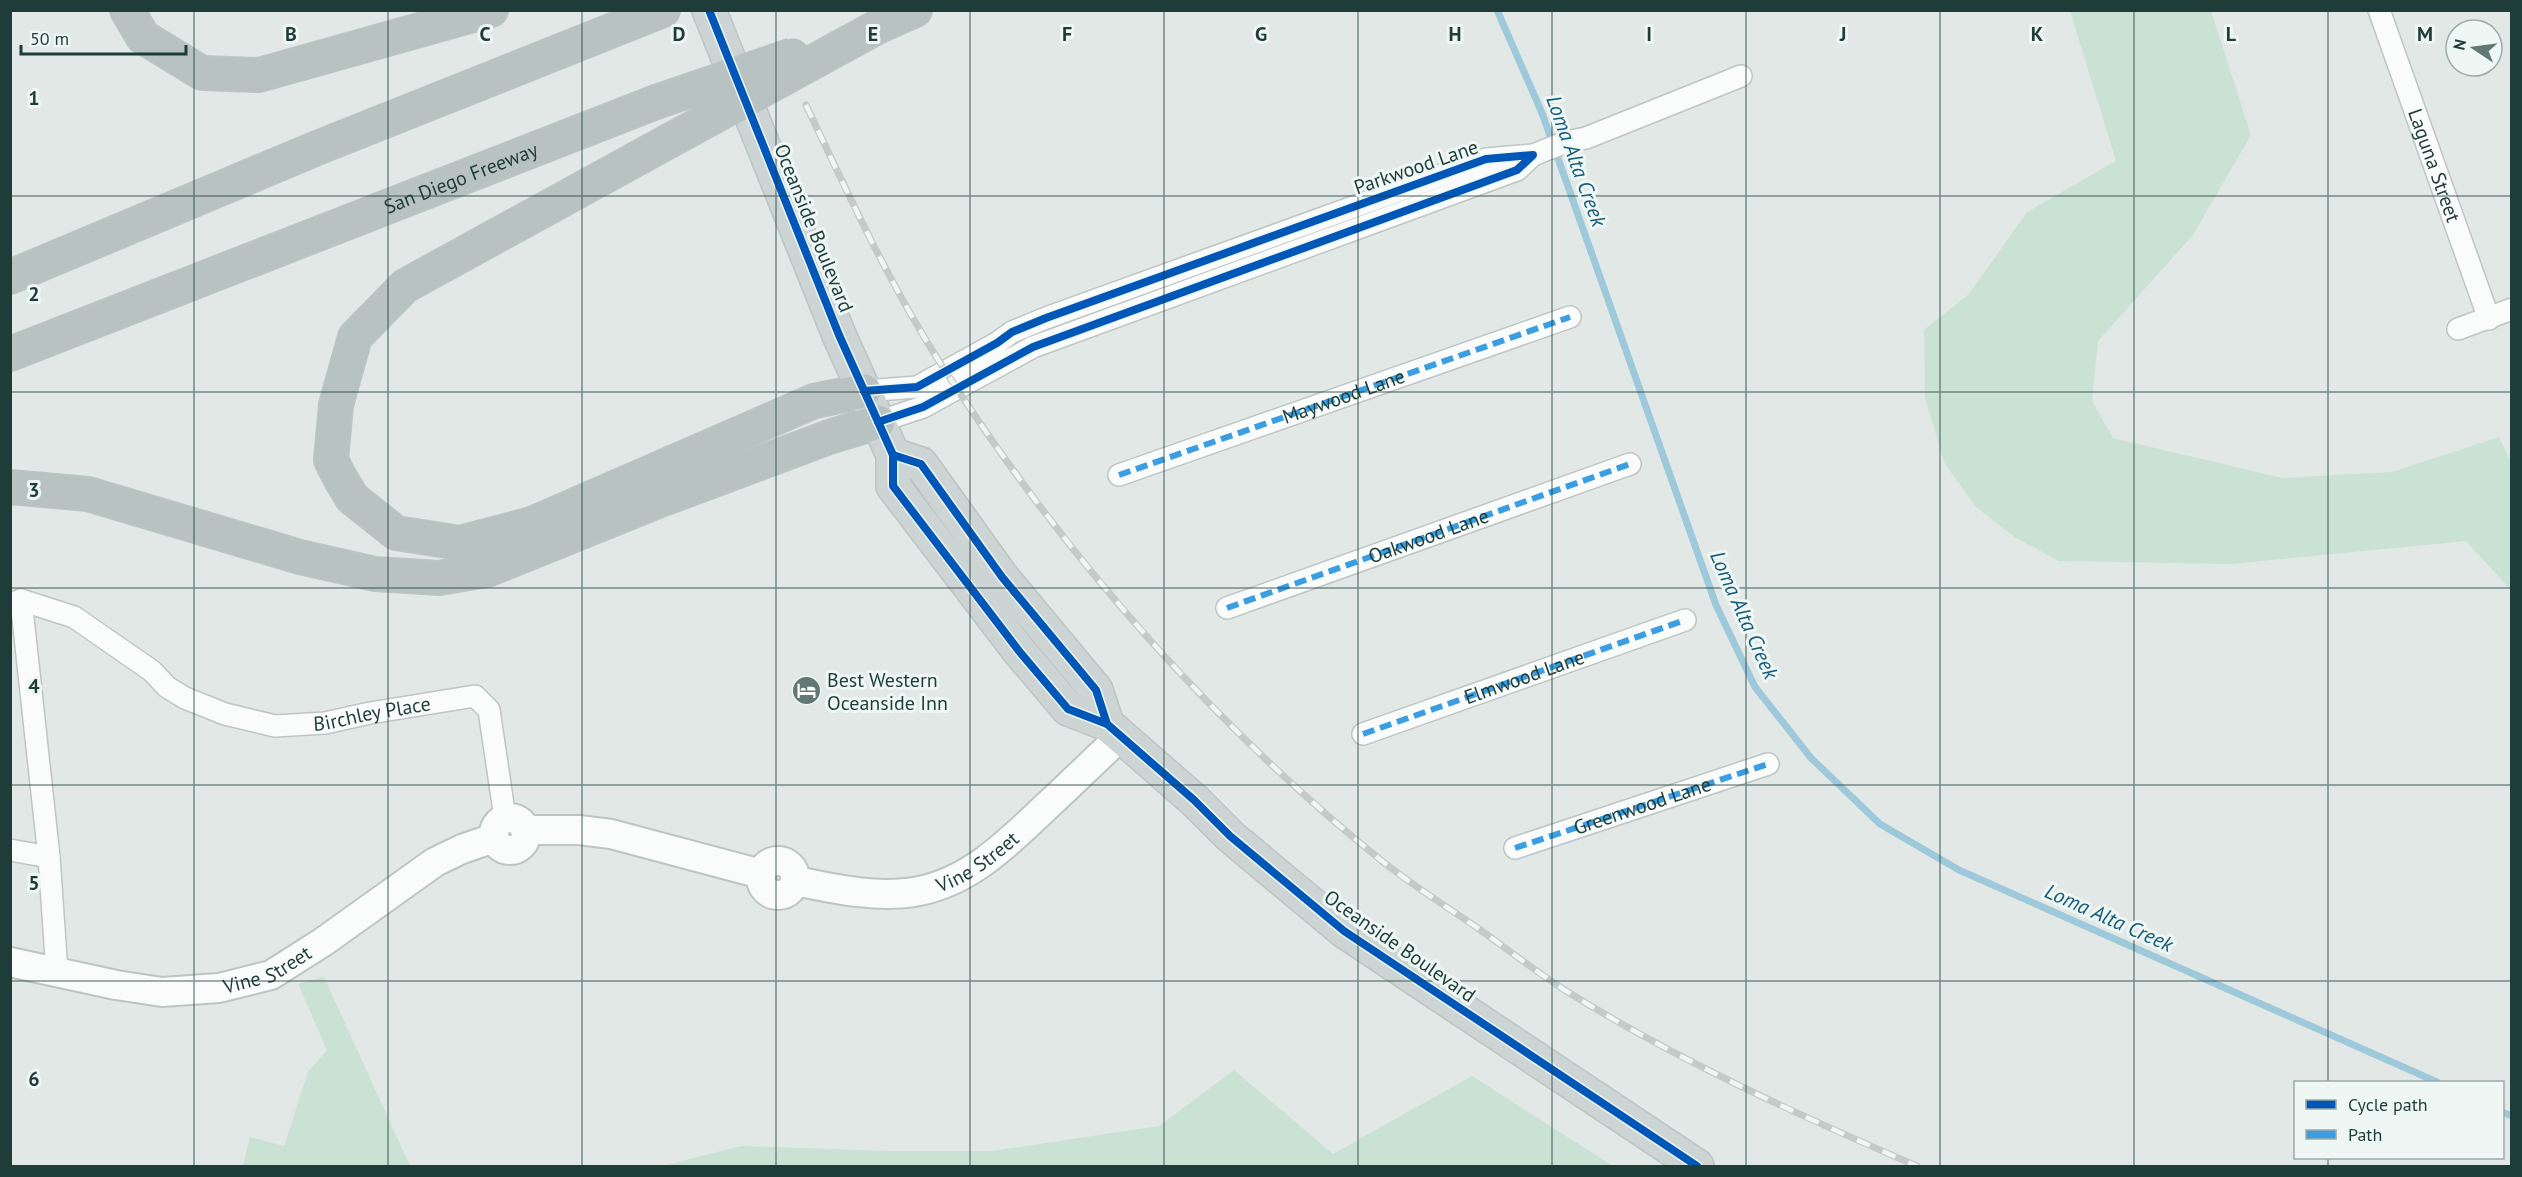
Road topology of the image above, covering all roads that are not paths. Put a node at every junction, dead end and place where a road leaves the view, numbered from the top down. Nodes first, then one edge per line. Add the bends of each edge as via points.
1 (127, 10) edge
2 (491, 10) edge
3 (709, 10) edge
4 (915, 10) edge
5 (2379, 10) edge
6 (648, 17) edge
7 (879, 26) junction
8 (1741, 76) dead end
9 (1533, 154) junction
10 (10, 277) edge
11 (2511, 309) edge
12 (1570, 317) dead end
13 (2489, 319) junction
14 (2458, 329) dead end
15 (10, 354) edge
16 (864, 392) junction
17 (878, 422) junction
18 (1630, 464) dead end
19 (1119, 475) dead end
20 (10, 487) edge
21 (16, 602) edge
22 (1227, 608) dead end
23 (1685, 620) dead end
24 (1114, 730) junction
25 (1364, 734) dead end
26 (1768, 764) dead end
27 (508, 829) junction
28 (1515, 849) dead end
29 (10, 850) edge
30 (49, 857) junction
31 (10, 962) edge
32 (57, 972) junction
33 (1696, 1167) edge

1 - 2 highway via 143,38 202,73 259,75
3 - 16 main road, Oceanside Boulevard
4 - 7 highway, San Diego Freeway
5 - 13 street, Laguna Street
6 - 10 highway via 317,148
7 - 15 highway, San Diego Freeway, bridge via 656,102
7 - 16 highway, bridge via 405,286 355,337 336,405 332,460 352,498 396,533 460,543 532,524 814,401
8 - 9 street, Parkwood Lane via 1586,138
9 - 16 street, Parkwood Lane via 1486,159 1012,332 917,387
9 - 17 street, Parkwood Lane via 1516,170 1033,347 923,407
11 - 13 street
12 - 19 street, Maywood Lane
13 - 14 street
16 - 17 main road, Oceanside Boulevard
17 - 20 highway via 655,502 487,570 439,578 375,574 300,557 88,494
17 - 24 main road, Oceanside Boulevard via 893,455 921,464 1002,577 1096,690
18 - 22 street, Oakwood Lane
21 - 27 street, Birchley Place via 74,617 185,698 225,714 275,726 325,723 475,696 489,710
21 - 30 street
23 - 25 street, Elmwood Lane
24 - 27 street, Vine Street via 995,854 942,885 918,891 888,894 840,890 796,880 795,872 782,861 773,861 761,874 611,834
24 - 33 main road, Oceanside Boulevard via 1230,836 1344,931
26 - 28 street, Greenwood Lane
27 - 32 street, Vine Street via 435,862 271,975 219,988 162,992
29 - 30 street
30 - 32 street
31 - 32 street, Vine Street

